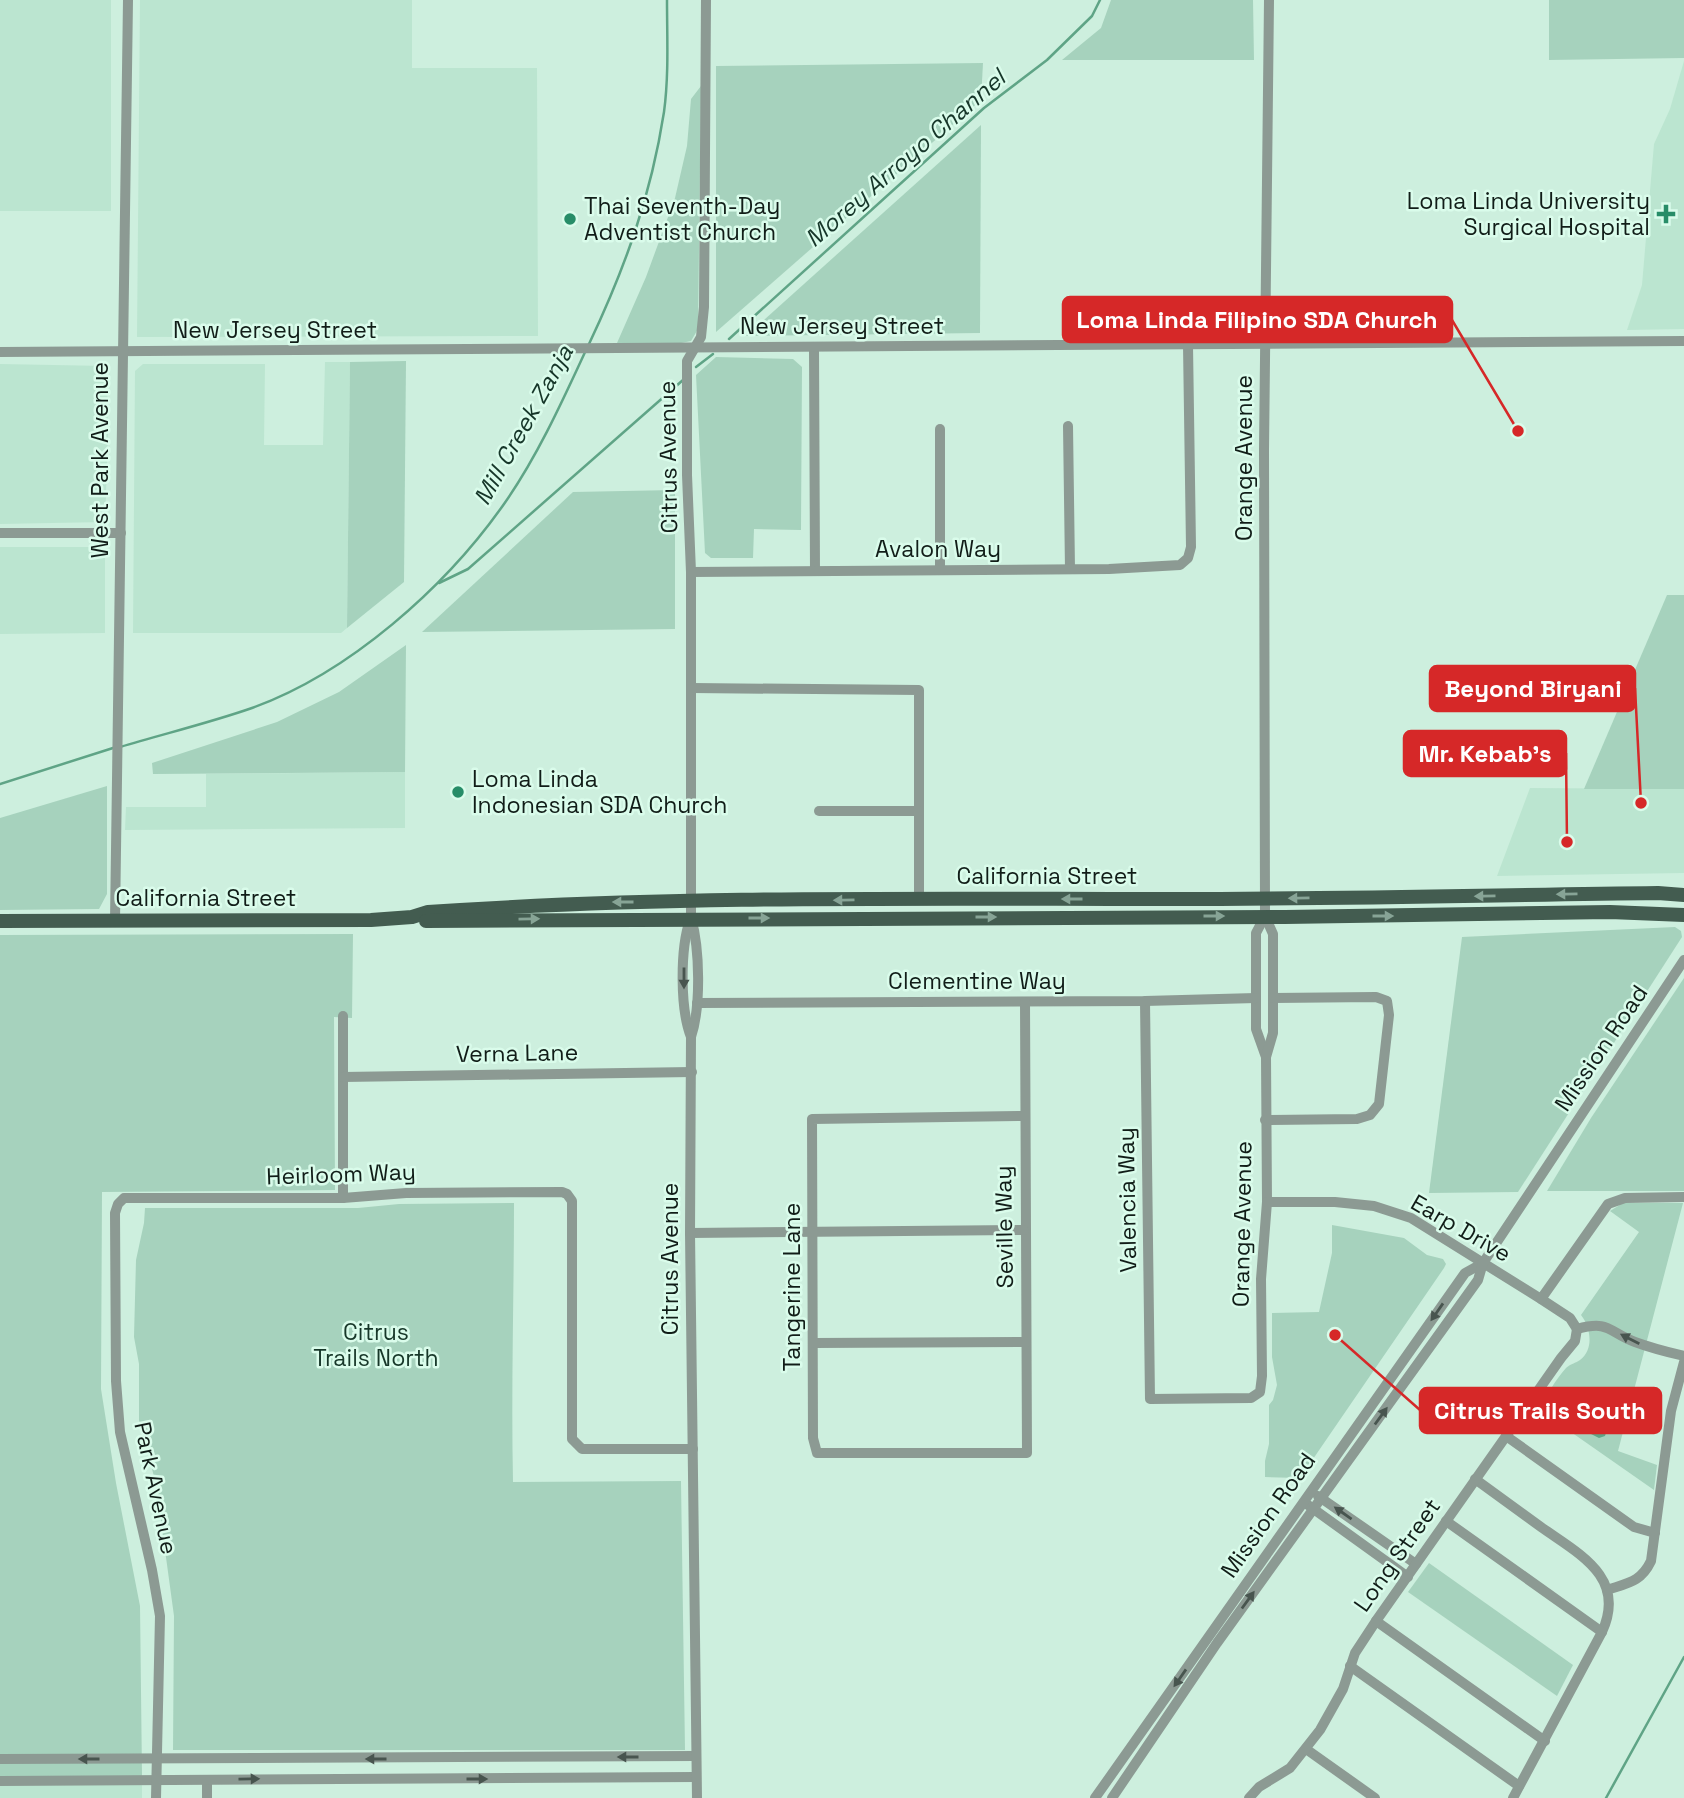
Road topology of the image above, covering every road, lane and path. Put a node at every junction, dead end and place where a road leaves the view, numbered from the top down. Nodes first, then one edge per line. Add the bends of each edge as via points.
1 (128, 0) edge
2 (706, 0) edge
3 (1269, 0) edge
4 (1684, 341) edge
5 (1188, 345) junction
6 (1266, 345) junction
7 (814, 347) junction
8 (696, 348) junction
9 (0, 352) edge
10 (121, 352) junction
11 (1068, 426) dead end
12 (940, 429) dead end
13 (0, 533) edge
14 (121, 533) junction
15 (1070, 569) junction
16 (940, 570) junction
17 (815, 571) junction
18 (691, 572) junction
19 (692, 688) junction
20 (819, 811) dead end
21 (919, 811) junction
22 (1596, 894) junction
23 (1684, 895) edge
24 (919, 898) junction
25 (1265, 899) junction
26 (691, 902) junction
27 (1597, 912) junction
28 (1684, 915) edge
29 (1265, 916) junction
30 (412, 917) junction
31 (691, 918) junction
32 (0, 921) edge
33 (115, 921) junction
34 (1684, 960) edge
35 (1256, 998) junction
36 (1273, 998) junction
37 (1145, 1001) junction
38 (1025, 1002) junction
39 (697, 1003) junction
40 (343, 1016) dead end
41 (691, 1037) junction
42 (1266, 1057) junction
43 (692, 1072) junction
44 (343, 1077) junction
45 (1024, 1115) junction
46 (1265, 1120) junction
47 (1684, 1197) edge
48 (343, 1198) junction
49 (1266, 1202) junction
50 (118, 1204) joint
51 (1024, 1230) junction
52 (813, 1232) junction
53 (690, 1233) junction
54 (1483, 1264) junction
55 (1541, 1299) junction
56 (1577, 1329) junction
57 (1026, 1342) junction
58 (814, 1343) junction
59 (1684, 1356) edge
60 (1684, 1362) edge
61 (1260, 1392) joint
62 (1506, 1436) junction
63 (693, 1449) junction
64 (817, 1453) joint
65 (1475, 1479) junction
66 (1310, 1491) junction
67 (1322, 1498) junction
68 (1303, 1502) junction
69 (1314, 1509) junction
70 (1446, 1521) junction
71 (1655, 1533) junction
72 (1374, 1535) junction
73 (1365, 1546) junction
74 (1416, 1564) junction
75 (1408, 1577) junction
76 (1607, 1590) junction
77 (1376, 1621) junction
78 (1602, 1632) junction
79 (1350, 1666) junction
80 (1545, 1741) junction
81 (1306, 1749) junction
82 (696, 1756) junction
83 (157, 1758) junction
84 (420, 1758) junction
85 (0, 1759) edge
86 (696, 1777) junction
87 (420, 1779) junction
88 (207, 1780) junction
89 (0, 1781) edge
90 (156, 1781) junction
91 (1520, 1786) junction
92 (156, 1798) edge
93 (207, 1798) edge
94 (697, 1798) edge
95 (1095, 1798) edge
96 (1112, 1798) edge
97 (1249, 1798) edge
98 (1375, 1798) edge
99 (1513, 1798) edge

1 - 10 street, West Park Avenue
2 - 8 street, Citrus Avenue via 704,307
3 - 6 street, Orange Avenue
4 - 6 street, New Jersey Street
5 - 6 street, New Jersey Street
5 - 7 street, New Jersey Street
5 - 15 street, Avalon Way via 1188,558 1171,566
6 - 25 street, Orange Avenue
7 - 8 street, New Jersey Street
7 - 17 street
8 - 10 street, New Jersey Street
8 - 18 street, Citrus Avenue via 687,361
9 - 10 street, New Jersey Street
10 - 14 street, West Park Avenue
11 - 15 street
12 - 16 street
13 - 14 street
14 - 33 street, West Park Avenue
15 - 16 street, Avalon Way
16 - 17 street, Avalon Way
17 - 18 street, Avalon Way
18 - 19 street, Citrus Avenue
19 - 21 street via 919,690
19 - 26 street, Citrus Avenue
20 - 21 street
21 - 24 street
22 - 23 main road, California Street
22 -> 25 main road, California Street
22 - 27 main road
25 -> 24 main road, California Street
24 -> 26 main road, California Street
25 - 29 street, Orange Avenue
26 -> 30 main road, California Street via 569,903 428,912
26 - 31 street, Citrus Avenue
27 - 28 main road, California Street
29 -> 27 main road, California Street
31 -> 29 main road, California Street
29 - 35 street, Orange Avenue via 1256,933
29 - 36 street, Orange Avenue via 1273,934
30 -> 31 main road, California Street via 428,921
30 - 33 main road, California Street
31 - 39 street, Citrus Avenue via 696,936
31 -> 41 street, Citrus Avenue via 684,937 684,1018
32 - 33 main road, California Street
34 - 54 street, Mission Road
35 - 37 street, Clementine Way
35 - 42 street, Orange Avenue via 1256,1029
36 - 42 street, Orange Avenue via 1273,1033
36 - 46 street via 1376,997 1387,1001 1389,1015 1379,1104 1370,1115
37 - 38 street, Clementine Way
37 - 61 street, Valencia Way via 1150,1399 1251,1398
38 - 39 street, Clementine Way
38 - 45 street, Seville Way
39 - 41 street, Citrus Avenue
40 - 44 street
41 - 43 street, Citrus Avenue
42 - 46 street, Orange Avenue
43 - 44 street, Verna Lane
43 - 53 street, Citrus Avenue
44 - 48 street
45 - 51 street, Seville Way
45 - 52 street, Tangerine Lane via 812,1119
46 - 49 street, Orange Avenue
47 - 55 street via 1625,1198 1608,1204
48 - 50 street, Heirloom Way via 138,1197 124,1198
48 - 63 street, Heirloom Way via 406,1193 567,1194 572,1201 572,1439 582,1449
49 - 54 street, Earp Drive via 1374,1206 1411,1218
49 - 61 street, Orange Avenue
50 - 83 street, Park Avenue via 116,1381 120,1432 160,1616
51 - 52 street
51 - 57 street, Seville Way
52 - 53 street
52 - 58 street, Tangerine Lane
53 - 63 street, Citrus Avenue
54 - 55 street, Earp Drive
54 -> 66 street, Mission Road via 1465,1273
67 -> 54 street, Mission Road via 1478,1280
55 - 56 street, Earp Drive via 1570,1318
59 -> 56 street via 1638,1344 1605,1326
56 - 62 street, Long Street via 1575,1341
57 - 58 street
57 - 64 street, Seville Way via 1027,1452
58 - 64 street, Tangerine Lane via 813,1438
60 - 71 street via 1671,1411
62 - 65 street, Long Street
62 - 71 street via 1634,1527
63 - 82 street, Citrus Avenue
65 - 70 street, Long Street
65 - 76 street via 1585,1557
66 - 67 street
66 - 68 street, Mission Road
67 - 69 street, Mission Road
72 -> 67 street
68 - 69 street
68 -> 95 street, Mission Road
69 - 73 street
96 -> 69 street, Mission Road
70 - 74 street, Long Street
70 - 78 street
71 - 76 street via 1646,1572 1633,1582
72 - 73 street
72 - 74 street
73 - 75 street
74 - 75 street, Long Street
75 - 77 street, Long Street
76 - 78 street via 1610,1611
77 - 79 street, Long Street
77 - 80 street
78 - 80 street
79 - 81 street, Long Street via 1339,1698
79 - 91 street
80 - 91 street
81 - 97 street, Long Street via 1290,1768
81 - 98 street
82 -> 84 street
82 - 86 street, Citrus Avenue
84 -> 83 street
83 -> 85 street
83 - 90 street, Park Avenue
84 - 87 street
87 -> 86 street
86 - 94 street, Citrus Avenue
88 -> 87 street
88 - 90 street
88 - 93 street
89 - 90 street
90 - 92 street, Park Avenue
91 - 99 street

